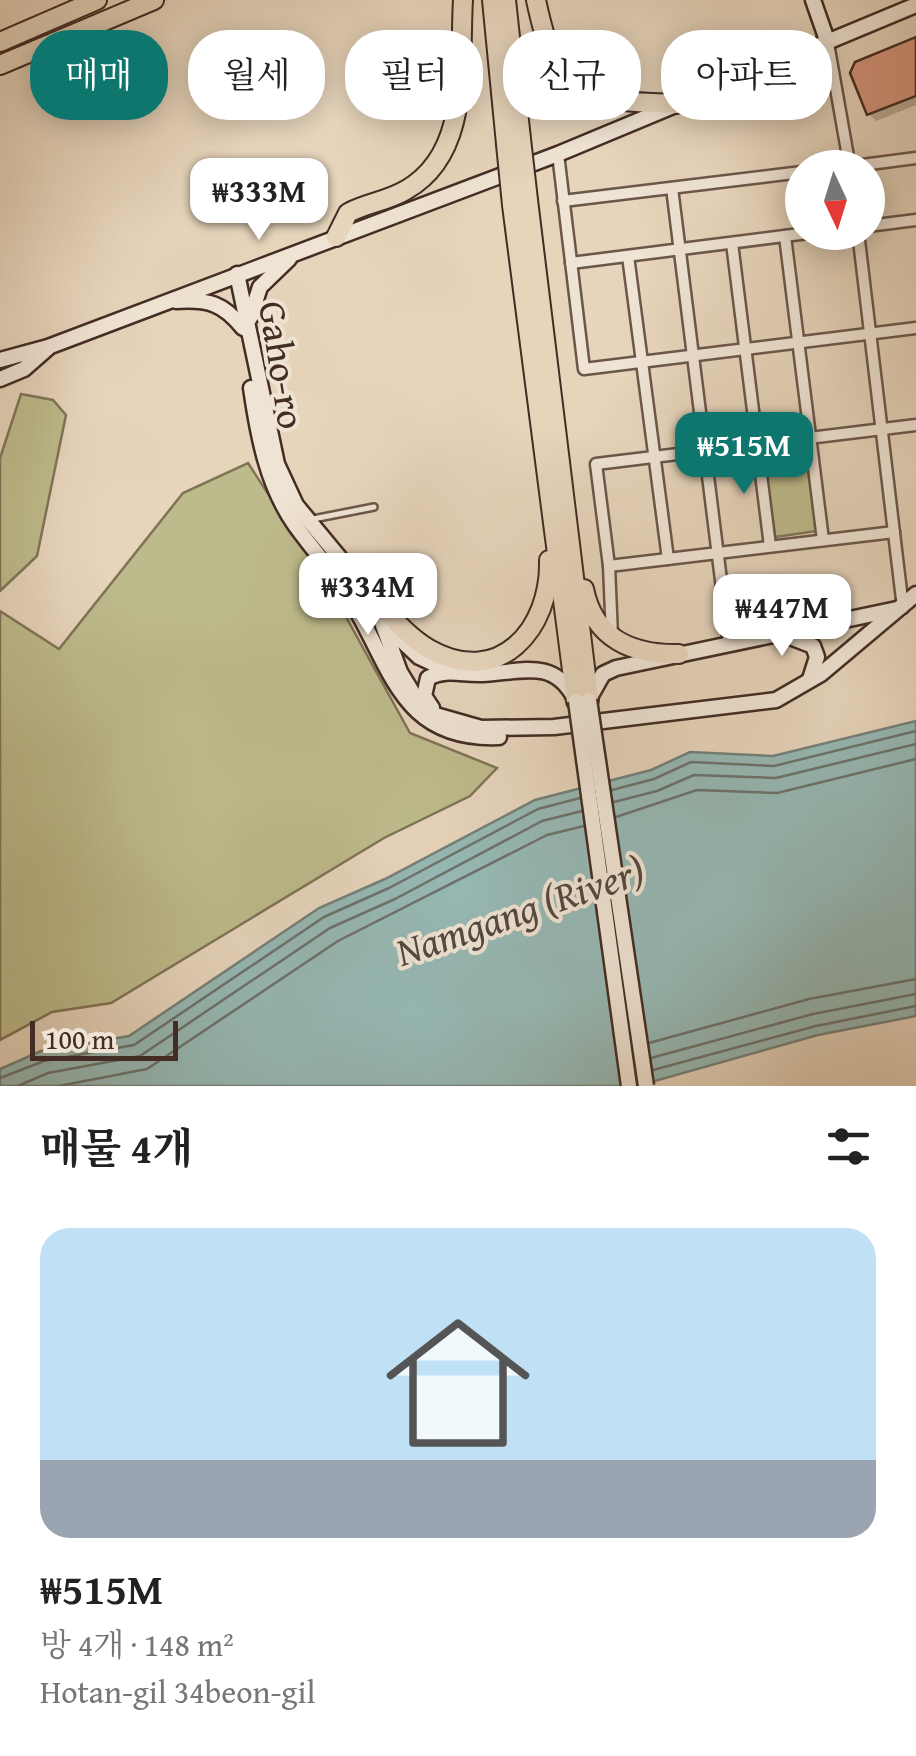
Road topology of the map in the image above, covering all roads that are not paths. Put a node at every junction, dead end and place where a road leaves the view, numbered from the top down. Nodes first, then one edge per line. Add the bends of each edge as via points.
1 (96, 0) edge
2 (154, 0) edge
3 (463, 0) edge
4 (492, 0) edge
5 (506, 0) edge
6 (536, 0) edge
7 (812, 0) edge
8 (916, 4) edge
9 (823, 30) edge
10 (832, 41) edge
11 (0, 42) edge
12 (0, 65) edge
13 (832, 66) edge
14 (661, 104) edge
15 (661, 111) edge
16 (514, 141) junction
17 (847, 150) edge
18 (558, 154) junction
19 (916, 158) edge
20 (885, 162) edge
21 (785, 174) edge
22 (672, 188) junction
23 (564, 201) junction
24 (520, 203) junction
25 (916, 220) edge
26 (885, 224) edge
27 (916, 230) edge
28 (785, 236) edge
29 (336, 237) junction
30 (732, 243) junction
31 (680, 250) junction
32 (787, 250) edge
33 (860, 250) edge
34 (296, 252) junction
35 (628, 256) junction
36 (571, 263) junction
37 (236, 274) junction
38 (161, 302) junction
39 (246, 326) junction
40 (916, 328) edge
41 (870, 333) junction
42 (799, 342) junction
43 (48, 347) junction
44 (746, 349) junction
45 (693, 356) junction
46 (0, 360) edge
47 (644, 362) junction
48 (0, 379) edge
49 (916, 425) edge
50 (881, 430) junction
51 (811, 438) junction
52 (758, 444) junction
53 (705, 451) junction
54 (658, 457) junction
55 (567, 494) junction
56 (548, 500) junction
57 (374, 506) dead end
58 (304, 526) junction
59 (894, 532) junction
60 (823, 540) junction
61 (770, 546) junction
62 (718, 553) junction
63 (320, 557) junction
64 (668, 560) junction
65 (609, 566) junction
66 (916, 594) edge
67 (371, 596) junction
68 (903, 608) junction
69 (382, 621) junction
70 (611, 638) junction
71 (752, 639) junction
72 (729, 644) junction
73 (679, 654) junction
74 (450, 671) junction
75 (808, 684) junction
76 (582, 700) junction
77 (453, 722) junction
78 (554, 727) junction
79 (629, 1086) edge
80 (646, 1086) edge

1 - 11 highway
2 - 12 highway
3 - 29 highway via 455,124 446,148 410,188 348,214
4 - 16 highway
5 - 16 highway
6 - 14 highway via 551,60 572,85 616,103
7 - 9 street
8 - 10 street
13 - 17 street
15 - 18 street
16 - 24 highway, bridge
18 - 23 street
18 - 29 street
19 - 20 street
21 - 22 street
22 - 23 street
22 - 31 street
23 - 36 street
24 - 55 highway
24 - 56 highway
25 - 26 street
25 - 27 street
28 - 30 street
29 - 34 street
30 - 31 street
30 - 44 street
31 - 35 street
31 - 45 street
32 - 42 street
33 - 41 street
34 - 37 street
34 - 39 street via 260,287
35 - 36 street
35 - 47 street
36 - 47 street via 584,369
37 - 38 street
37 - 39 street, Gaho-ro
38 - 39 street via 204,300
38 - 43 street
39 - 58 street, Gaho-ro via 270,442
40 - 41 street
41 - 42 street
41 - 50 street
42 - 44 street
42 - 51 street
43 - 46 street
43 - 48 street
44 - 45 street
44 - 52 street
45 - 47 street
45 - 53 street
47 - 54 street
49 - 50 street
50 - 51 street
50 - 59 street
51 - 52 street
51 - 60 street
52 - 53 street
52 - 61 street
53 - 54 street
53 - 62 street
54 - 64 street
54 - 65 street via 596,464
55 - 70 highway via 588,606
55 - 76 highway
56 - 67 highway via 547,592 520,646 477,660 452,658 414,639
56 - 76 highway
57 - 58 lane
58 - 63 street, Gaho-ro
58 - 67 street, Gaho-ro
59 - 60 street
59 - 68 street
60 - 61 street
61 - 62 street
62 - 64 street
62 - 72 street
63 - 69 street
63 - 78 street, Gaho-ro via 398,690 430,722 478,738
64 - 65 street
65 - 70 street
66 - 68 street, Gaho-ro
67 - 69 street, Gaho-ro
68 - 71 street
68 - 75 street, Gaho-ro
69 - 74 street via 419,657
69 - 77 street, Gaho-ro via 411,692 432,714
70 - 73 highway via 633,651
71 - 72 street
71 - 75 street via 804,639 817,657
72 - 73 street
73 - 76 street via 602,674
74 - 76 street via 534,668 560,678
74 - 77 street via 428,678 424,696
75 - 78 street, Gaho-ro via 751,705
76 - 79 street, bridge
76 - 80 street, bridge
77 - 78 street, Gaho-ro

